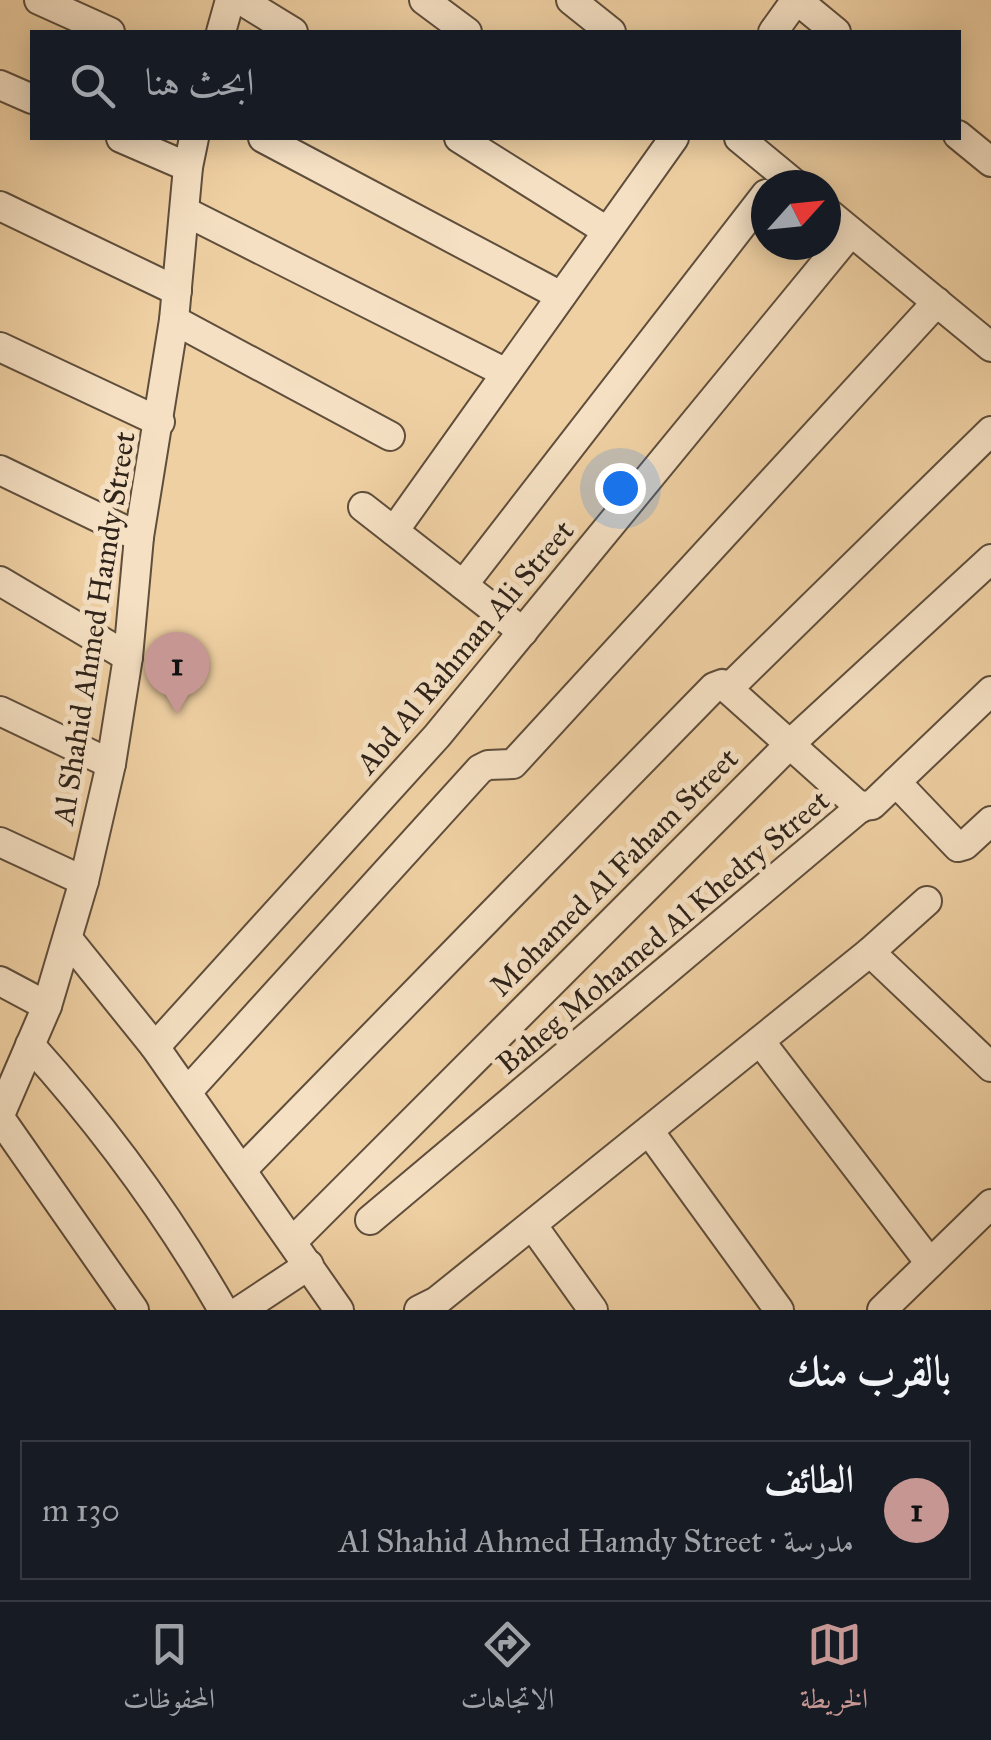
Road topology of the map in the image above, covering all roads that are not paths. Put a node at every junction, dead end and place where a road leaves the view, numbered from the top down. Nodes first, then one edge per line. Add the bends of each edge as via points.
1 (39, 0) edge
2 (230, 0) edge
3 (241, 0) edge
4 (424, 0) edge
5 (571, 0) edge
6 (796, 0) edge
7 (106, 30) edge
8 (222, 30) edge
9 (289, 30) edge
10 (464, 30) edge
11 (608, 30) edge
12 (774, 30) edge
13 (834, 30) edge
14 (0, 85) edge
15 (30, 98) edge
16 (961, 137) edge
17 (126, 140) edge
18 (194, 140) edge
19 (267, 140) edge
20 (462, 140) edge
21 (673, 140) edge
22 (741, 140) edge
23 (991, 162) edge
24 (188, 167) junction
25 (767, 170) edge
26 (0, 206) edge
27 (186, 212) junction
28 (751, 220) edge
29 (841, 224) edge
30 (607, 231) junction
31 (851, 232) junction
32 (177, 291) junction
33 (560, 296) junction
34 (937, 302) junction
35 (174, 320) junction
36 (0, 347) edge
37 (991, 347) edge
38 (506, 373) junction
39 (160, 422) junction
40 (991, 431) edge
41 (390, 436) dead end
42 (0, 470) edge
43 (364, 507) dead end
44 (394, 531) junction
45 (139, 537) junction
46 (991, 559) edge
47 (0, 581) edge
48 (463, 585) junction
49 (523, 632) junction
50 (128, 657) junction
51 (728, 688) junction
52 (991, 690) edge
53 (0, 711) edge
54 (790, 744) junction
55 (111, 764) junction
56 (896, 782) junction
57 (861, 808) junction
58 (991, 821) edge
59 (0, 842) edge
60 (84, 881) junction
61 (927, 901) dead end
62 (68, 939) junction
63 (870, 952) junction
64 (0, 981) edge
65 (47, 1006) junction
66 (760, 1042) junction
67 (30, 1045) junction
68 (154, 1047) junction
69 (991, 1067) edge
70 (187, 1092) junction
71 (0, 1116) edge
72 (649, 1131) junction
73 (242, 1170) junction
74 (991, 1204) edge
75 (370, 1220) dead end
76 (532, 1226) junction
77 (292, 1241) junction
78 (930, 1263) junction
79 (309, 1265) junction
80 (433, 1307) edge
81 (134, 1310) edge
82 (223, 1310) edge
83 (241, 1310) edge
84 (340, 1310) edge
85 (593, 1310) edge
86 (780, 1310) edge
87 (882, 1310) edge

1 - 7 street
2 - 8 street
3 - 9 street
4 - 10 street
5 - 11 street
6 - 12 street
6 - 13 street
14 - 15 street
16 - 23 street
17 - 24 street
18 - 24 street, Al Shahid Ahmed Hamdy Street
19 - 33 street
20 - 30 street
21 - 30 street
22 - 25 street
24 - 27 street, Al Shahid Ahmed Hamdy Street
26 - 32 street
27 - 32 street, Al Shahid Ahmed Hamdy Street
27 - 38 street
28 - 48 street
29 - 31 street
30 - 33 street
31 - 34 street
31 - 49 street, Abd Al Rahman Ali Street
32 - 35 street, Al Shahid Ahmed Hamdy Street
33 - 38 street
34 - 37 street
34 - 70 street via 536,739 510,766 480,769
35 - 39 street, Al Shahid Ahmed Hamdy Street
35 - 41 street
36 - 39 street
38 - 44 street
39 - 45 street, Al Shahid Ahmed Hamdy Street
40 - 51 street
42 - 45 street
43 - 44 street
44 - 48 street
45 - 50 street, Al Shahid Ahmed Hamdy Street
46 - 54 street, Mohamed Al Faham Street
47 - 50 street
48 - 49 street
49 - 68 street, Abd Al Rahman Ali Street
50 - 55 street, Al Shahid Ahmed Hamdy Street
51 - 54 street
51 - 73 street via 714,688
52 - 56 street, Baheg Mohamed Al Khedry Street
53 - 55 street
54 - 57 street
54 - 77 street, Mohamed Al Faham Street
55 - 60 street, Al Shahid Ahmed Hamdy Street
56 - 57 street, Baheg Mohamed Al Khedry Street
56 - 58 street via 960,848
57 - 75 street, Baheg Mohamed Al Khedry Street
59 - 60 street
60 - 62 street, Al Shahid Ahmed Hamdy Street
61 - 63 street
62 - 65 street, Al Shahid Ahmed Hamdy Street
62 - 68 street
63 - 66 street
63 - 69 street
64 - 65 street
65 - 67 street, Al Shahid Ahmed Hamdy Street
66 - 72 street
66 - 78 street
67 - 71 street, Al Shahid Ahmed Hamdy Street
67 - 82 street via 118,1148
68 - 70 street
70 - 73 street
71 - 81 street
72 - 76 street
72 - 86 street
73 - 77 street
74 - 78 street
76 - 80 street
76 - 85 street
77 - 79 street
78 - 87 street
79 - 83 street
79 - 84 street

